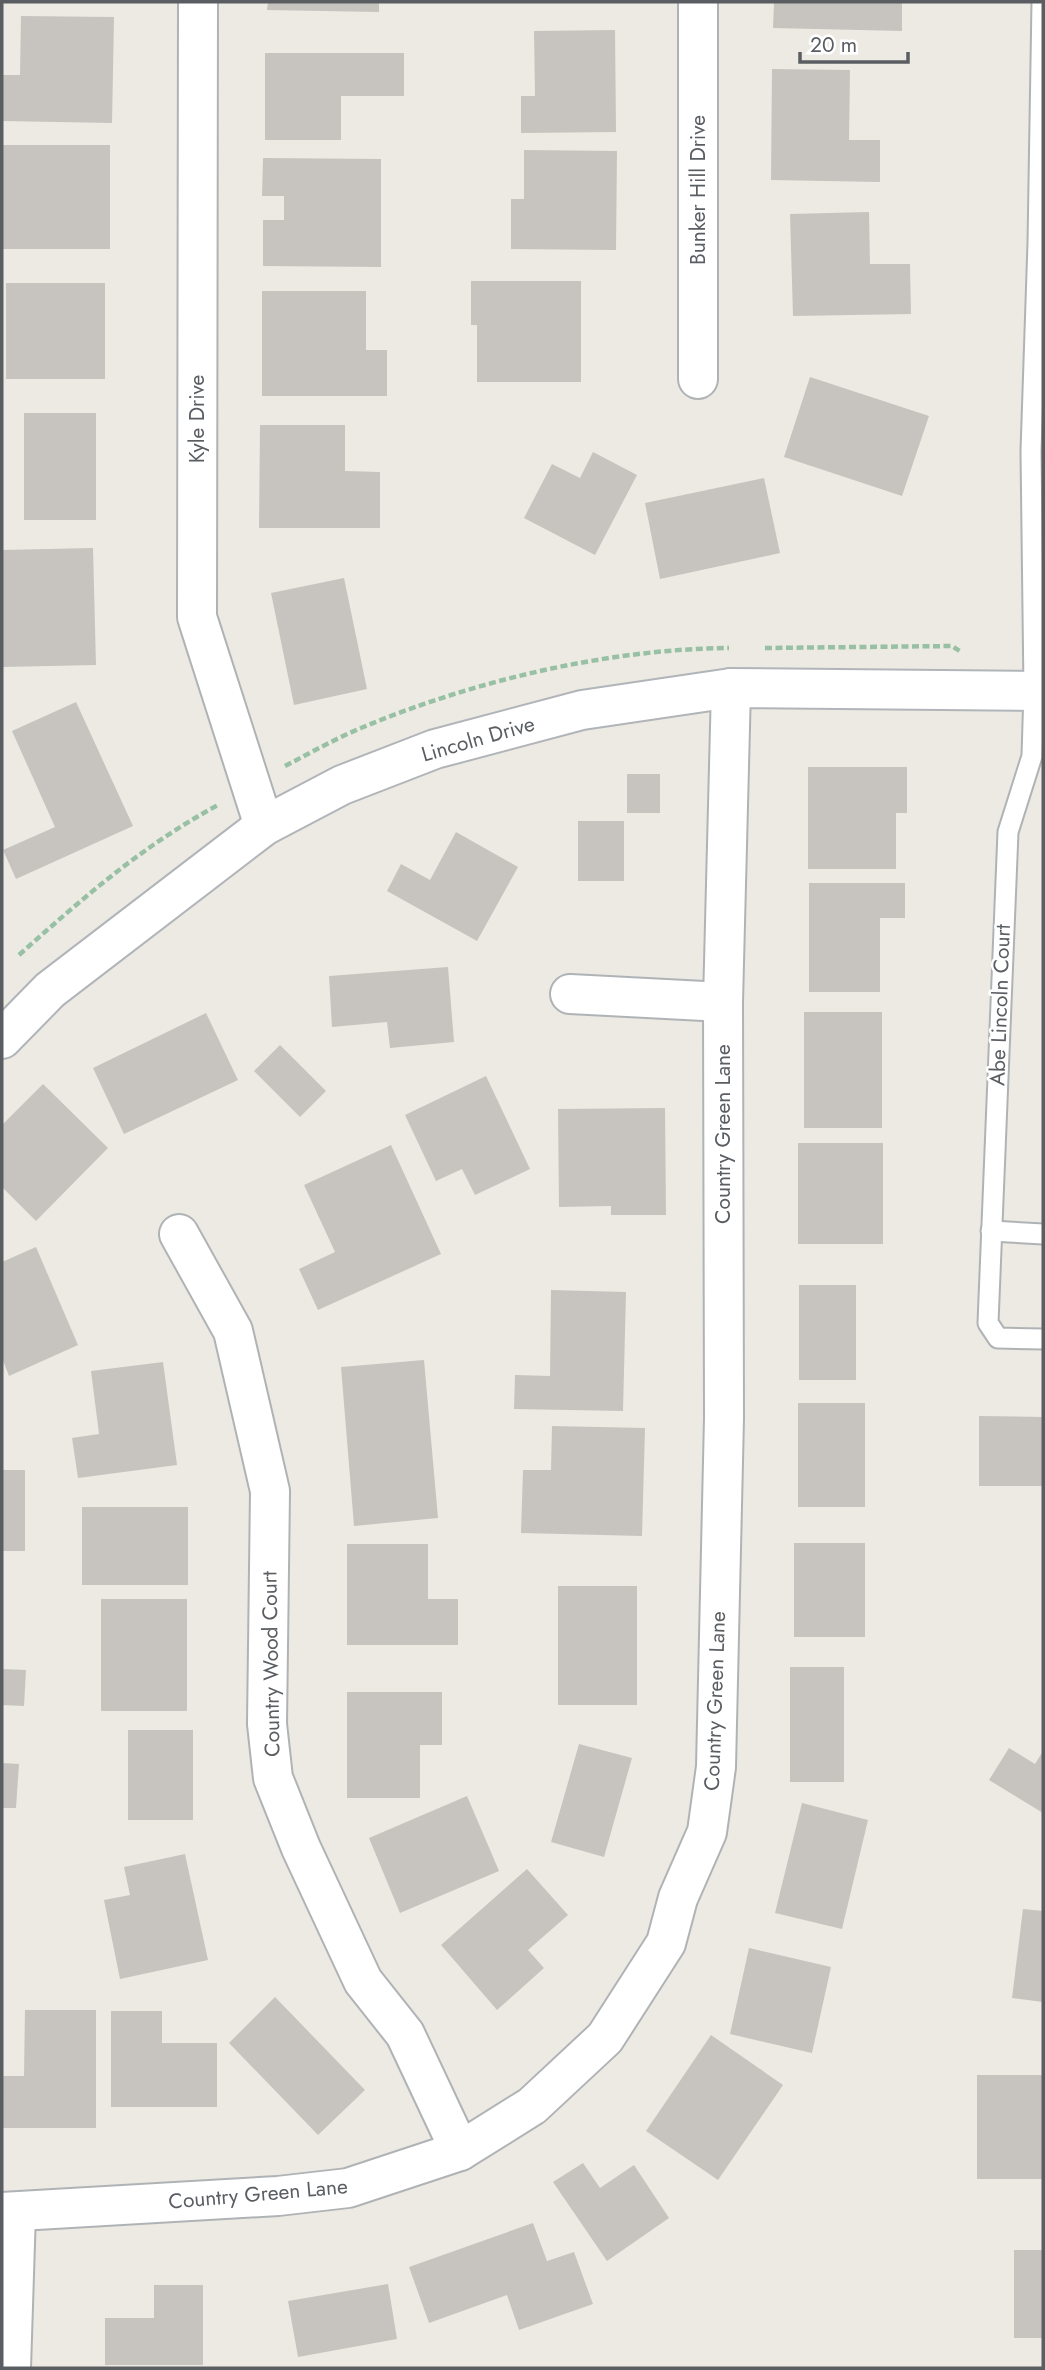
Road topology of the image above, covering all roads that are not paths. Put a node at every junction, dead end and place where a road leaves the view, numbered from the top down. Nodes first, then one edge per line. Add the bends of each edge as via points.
1 (198, 2) edge
2 (698, 2) edge
3 (1042, 2) edge
4 (1041, 243) edge
5 (698, 379) dead end
6 (1037, 451) edge
7 (731, 688) junction
8 (1038, 691) edge
9 (264, 826) junction
10 (570, 994) dead end
11 (723, 1002) junction
12 (2, 1039) edge
13 (990, 1231) junction
14 (179, 1234) dead end
15 (1043, 1234) edge
16 (1043, 1339) edge
17 (460, 2151) junction
18 (9, 2212) edge
19 (11, 2368) edge

1 - 9 street, Kyle Drive via 197,617
2 - 5 street, Bunker Hill Drive
3 - 4 lane, Abe Lincoln Court
4 - 6 lane, Abe Lincoln Court
6 - 8 lane, Abe Lincoln Court
7 - 8 street, Lincoln Drive
7 - 9 street, Lincoln Drive via 582,710 435,749 342,785
7 - 11 street, Country Green Lane
8 - 13 lane, Abe Lincoln Court via 1032,756 1008,832
9 - 12 street, Lincoln Drive via 50,990
10 - 11 street
11 - 17 street, Country Green Lane via 724,1418 716,1768 707,1832 678,1898 666,1943 605,2038 532,2106
13 - 15 lane
13 - 16 lane, Abe Lincoln Court via 988,1323 998,1338
14 - 17 street, Country Wood Court via 233,1331 270,1491 267,1724 273,1778 363,1980 405,2034
17 - 18 street, Country Green Lane via 348,2188
18 - 19 street

